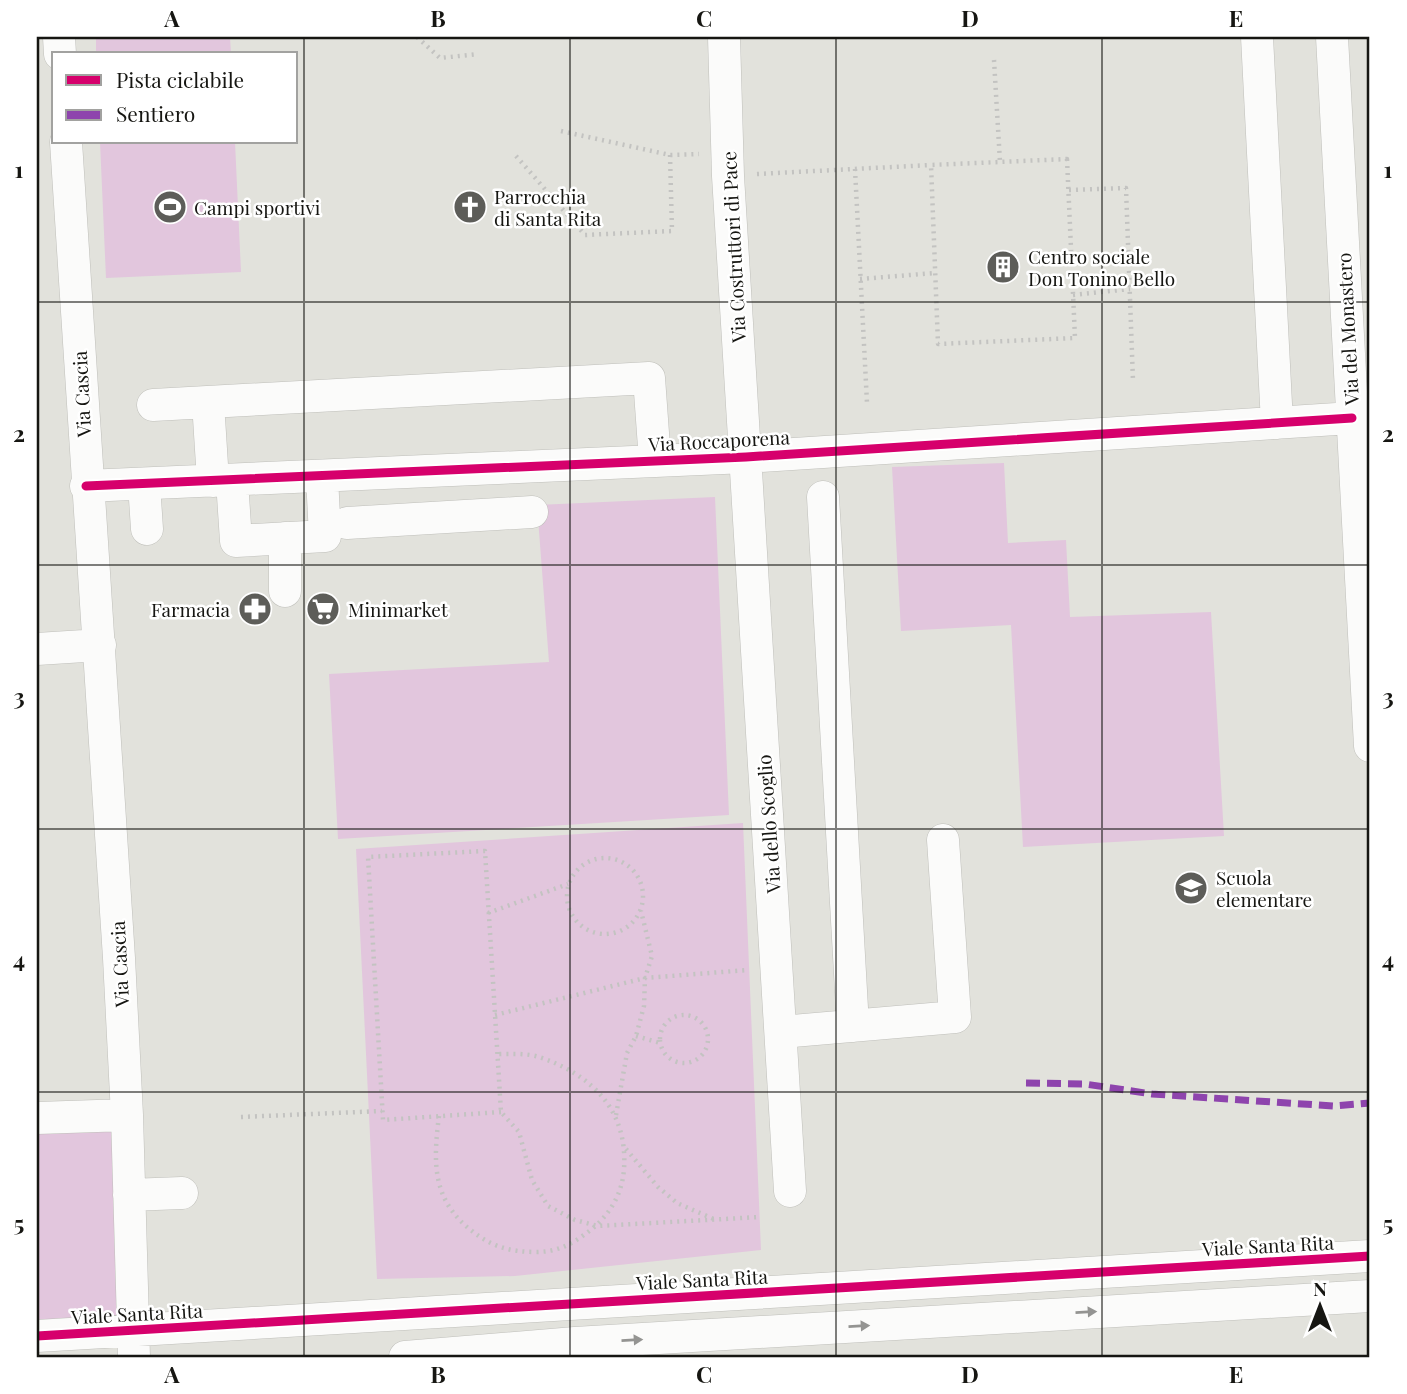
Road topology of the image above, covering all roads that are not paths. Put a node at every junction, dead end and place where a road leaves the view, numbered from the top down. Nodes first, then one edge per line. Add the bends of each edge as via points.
1 (723, 37) edge
2 (1257, 37) edge
3 (1332, 37) edge
4 (66, 144) edge
5 (208, 402) junction
6 (153, 405) dead end
7 (1352, 418) junction
8 (1277, 423) junction
9 (746, 457) junction
10 (655, 461) junction
11 (388, 474) junction
12 (322, 477) junction
13 (223, 481) junction
14 (144, 484) junction
15 (86, 486) junction
16 (823, 497) dead end
17 (532, 512) dead end
18 (390, 521) junction
19 (347, 523) dead end
20 (147, 530) dead end
21 (285, 538) junction
22 (285, 591) dead end
23 (100, 645) junction
24 (37, 649) edge
25 (1370, 747) edge
26 (943, 840) dead end
27 (853, 1026) junction
28 (781, 1032) junction
29 (127, 1115) junction
30 (37, 1118) edge
31 (790, 1191) dead end
32 (182, 1193) dead end
33 (129, 1195) junction
34 (1370, 1256) edge
35 (1370, 1296) edge
36 (568, 1304) junction
37 (37, 1336) edge
38 (570, 1343) junction
39 (133, 1344) edge
40 (405, 1357) edge

1 - 9 street, Via Costruttori di Pace
2 - 8 street
3 - 7 street, Via del Monastero
4 - 15 street, Via Cascia
5 - 6 street
5 - 10 street via 649,377
5 - 13 street
7 - 8 street, Via Roccaporena
7 - 25 street, Via del Monastero
8 - 9 street, Via Roccaporena
9 - 10 street, Via Roccaporena
9 - 28 street, Via dello Scoglio
10 - 11 street, Via Roccaporena
11 - 12 street, Via Roccaporena
11 - 18 street
12 - 13 street, Via Roccaporena
12 - 21 street via 325,536
13 - 14 street, Via Roccaporena
13 - 21 street via 236,541
14 - 15 street, Via Roccaporena
14 - 20 street
15 - 23 street, Via Cascia
16 - 27 street
17 - 18 street
18 - 19 street
21 - 22 street
23 - 24 street
23 - 29 street, Via Cascia
26 - 27 street via 955,1017
27 - 28 street
28 - 31 street, Via dello Scoglio
29 - 30 street
29 - 33 street, Via Cascia
32 - 33 street
33 - 39 street, Via Cascia
34 - 36 street, Viale Santa Rita
38 -> 35 street
36 - 38 street
36 - 39 street, Viale Santa Rita
37 - 39 street, Viale Santa Rita
38 - 40 street

